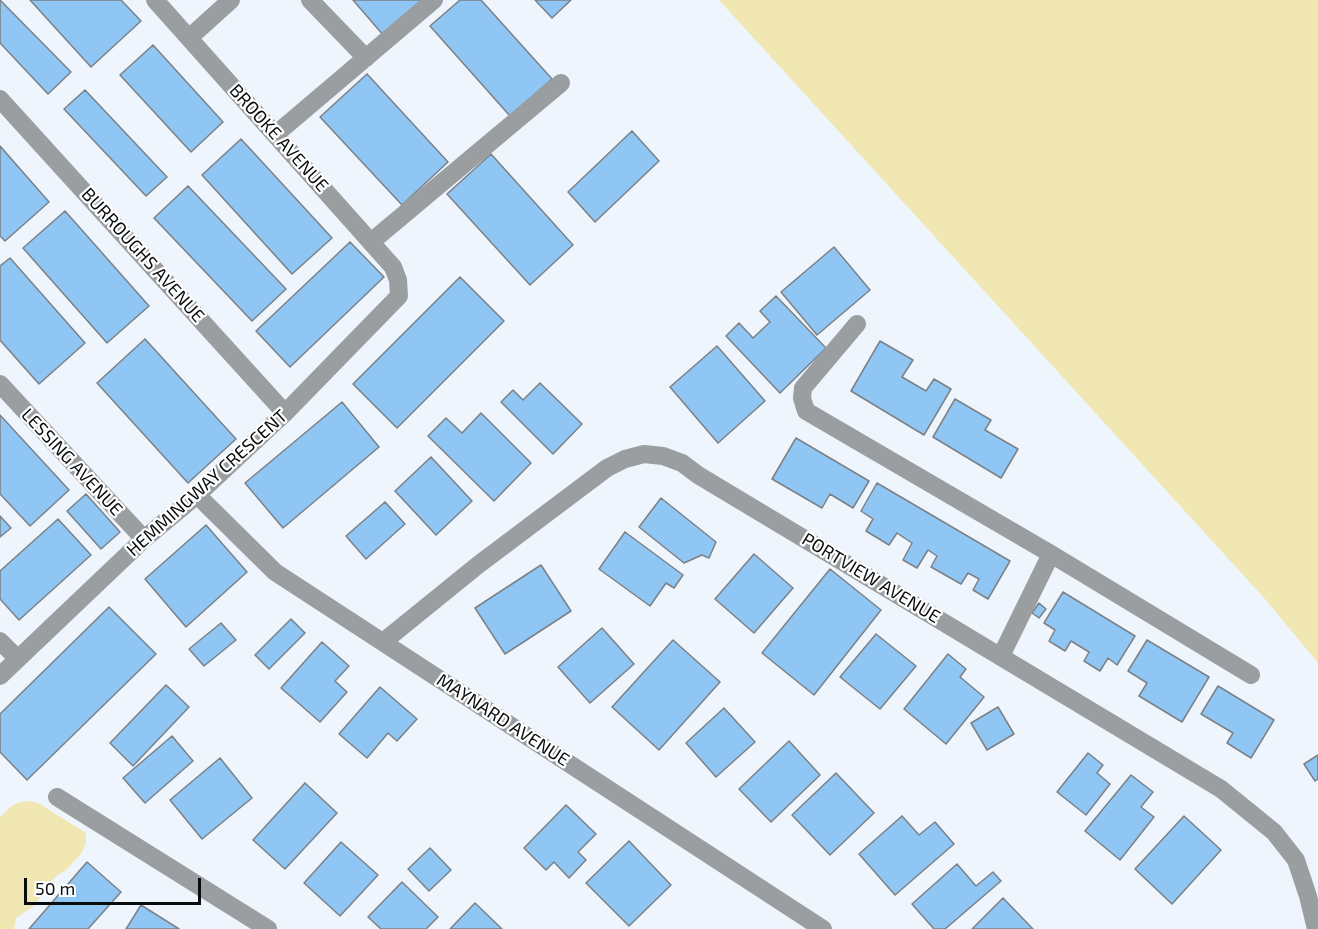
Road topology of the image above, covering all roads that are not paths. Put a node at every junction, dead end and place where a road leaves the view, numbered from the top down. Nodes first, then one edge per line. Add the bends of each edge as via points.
1 (155, 0) edge
2 (231, 0) edge
3 (310, 0) edge
4 (434, 0) edge
5 (189, 38) junction
6 (366, 58) junction
7 (561, 82) dead end
8 (0, 99) edge
9 (276, 134) junction
10 (371, 242) junction
11 (398, 280) joint
12 (857, 324) dead end
13 (0, 384) edge
14 (285, 413) junction
15 (197, 495) junction
16 (144, 539) junction
17 (1051, 554) junction
18 (0, 640) edge
19 (384, 642) junction
20 (1000, 656) junction
21 (18, 659) junction
22 (1251, 675) dead end
23 (0, 676) edge
24 (57, 797) dead end
25 (268, 929) edge
26 (823, 929) edge
27 (1316, 929) edge

1 - 5 street, BROOKE AVENUE
2 - 5 street
3 - 6 street
4 - 6 street
5 - 9 street, BROOKE AVENUE
6 - 9 street
7 - 10 street
8 - 14 street, BURROUGHS AVENUE
9 - 10 street, BROOKE AVENUE
10 - 11 street, BROOKE AVENUE via 393,267
11 - 14 street, HEMMINGWAY CRESCENT via 399,296
12 - 17 street via 803,388 806,411
13 - 16 street, LESSING AVENUE
14 - 15 street, HEMMINGWAY CRESCENT
15 - 16 street, HEMMINGWAY CRESCENT
15 - 19 street, MAYNARD AVENUE via 274,572
16 - 21 street, HEMMINGWAY CRESCENT
17 - 20 street
17 - 22 street
18 - 21 street
19 - 20 street, PORTVIEW AVENUE via 607,468 644,454 682,463
19 - 26 street, MAYNARD AVENUE
20 - 27 street, PORTVIEW AVENUE via 1221,789 1274,832 1296,860
21 - 23 street, HEMMINGWAY CRESCENT
24 - 25 street

